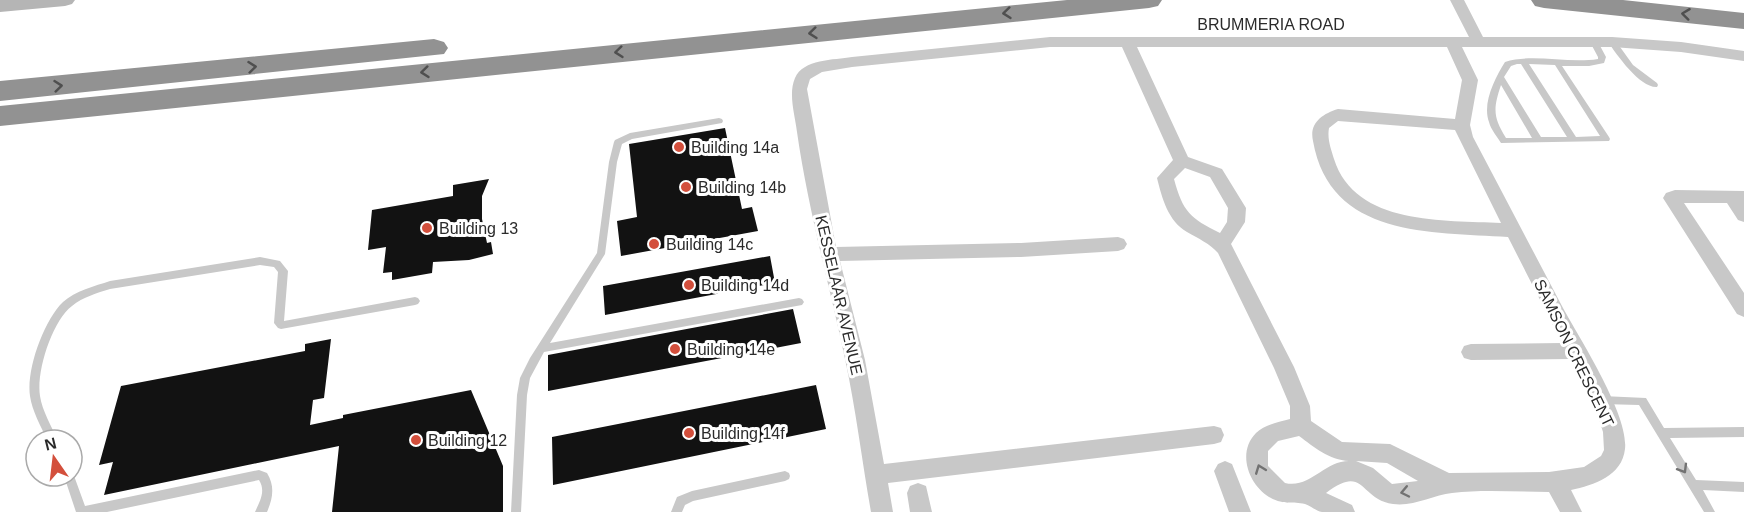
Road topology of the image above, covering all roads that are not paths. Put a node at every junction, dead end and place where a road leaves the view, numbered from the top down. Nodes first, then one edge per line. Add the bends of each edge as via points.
1 (65, 0) edge
2 (921, 0) edge
3 (1149, 0) edge
4 (1457, 0) edge
5 (1544, 0) edge
6 (0, 6) edge
7 (1744, 21) edge
8 (1127, 41) junction
9 (1452, 41) junction
10 (1478, 41) junction
11 (1594, 42) junction
12 (1612, 42) junction
13 (1744, 56) edge
14 (1524, 62) junction
15 (1557, 63) junction
16 (803, 77) joint
17 (1501, 78) junction
18 (1654, 85) dead end
19 (0, 92) edge
20 (0, 116) edge
21 (719, 121) dead end
22 (1462, 125) junction
23 (1538, 140) junction
24 (1573, 140) junction
25 (1182, 161) junction
26 (1737, 196) edge
27 (1744, 215) edge
28 (1512, 230) junction
29 (1118, 244) dead end
30 (1222, 244) junction
31 (829, 254) junction
32 (416, 301) dead end
33 (799, 302) dead end
34 (1744, 309) edge
35 (540, 350) junction
36 (1577, 351) junction
37 (1471, 352) dead end
38 (1601, 400) junction
39 (1301, 426) junction
40 (47, 428) edge
41 (1744, 432) edge
42 (1661, 433) junction
43 (1214, 435) dead end
44 (1374, 453) junction
45 (1224, 471) dead end
46 (876, 475) junction
47 (1366, 475) junction
48 (785, 476) dead end
49 (1450, 483) junction
50 (1556, 483) junction
51 (1695, 486) junction
52 (73, 488) edge
53 (1743, 488) edge
54 (1306, 494) junction
55 (82, 512) edge
56 (260, 512) edge
57 (516, 512) edge
58 (676, 512) edge
59 (882, 512) edge
60 (1240, 512) edge
61 (1344, 512) edge
62 (1570, 512) edge
63 (1710, 512) edge

1 - 6 main road
19 -> 2 highway
3 -> 20 highway
4 - 10 street
7 -> 5 highway
8 - 9 street, BRUMMERIA ROAD
8 - 16 street, BRUMMERIA ROAD via 1042,42 852,62 820,67
8 - 25 street
9 - 10 street, BRUMMERIA ROAD
9 - 22 street via 1469,77
10 - 11 street, BRUMMERIA ROAD
11 - 12 street, BRUMMERIA ROAD
11 - 15 lane via 1601,61
12 - 13 street, BRUMMERIA ROAD via 1680,46
12 - 18 lane via 1630,67
14 - 15 lane
14 - 17 lane via 1510,62
14 - 24 lane
15 - 24 lane via 1606,139
16 - 31 street, KESSELAAR AVENUE via 799,88 802,113
17 - 23 lane
17 - 23 lane via 1493,106 1495,126 1504,141
21 - 35 lane via 630,136 618,142 601,254
22 - 28 street, SAMSON CRESCENT
22 - 28 street via 1338,115 1324,121 1321,139 1335,181 1363,208 1407,222
23 - 24 lane
25 - 30 street via 1165,178 1171,199 1185,222
25 - 30 street via 1216,173 1237,208 1237,221
26 - 27 street
26 - 34 street via 1672,198
28 - 36 street, SAMSON CRESCENT
29 - 31 street
30 - 39 street via 1284,367 1300,406
31 - 46 street, KESSELAAR AVENUE via 853,349
32 - 40 lane via 281,325 283,271 277,264 261,261 98,288 76,298 60,312 38,358 35,398
33 - 35 lane
35 - 57 lane via 522,389
36 - 37 street
36 - 38 street, SAMSON CRESCENT
38 - 42 lane via 1642,401
38 - 50 street, SAMSON CRESCENT via 1614,436 1610,461 1590,477
39 - 44 street via 1341,451
54 -> 39 street via 1296,496 1273,488 1262,476 1257,457 1260,445 1269,435
41 - 42 lane
42 -> 51 lane
43 - 46 street
44 - 47 street via 1362,462
44 - 49 street via 1390,453 1427,475
45 - 60 street
46 - 59 street, KESSELAAR AVENUE
49 -> 47 street, SAMSON CRESCENT via 1392,494
47 - 54 street via 1353,470 1339,472
48 - 58 lane via 684,499
49 - 50 street, SAMSON CRESCENT
50 - 62 street
51 - 53 lane
51 - 63 lane
52 - 55 lane
54 - 61 street
55 - 56 lane via 259,475 267,481 267,501

